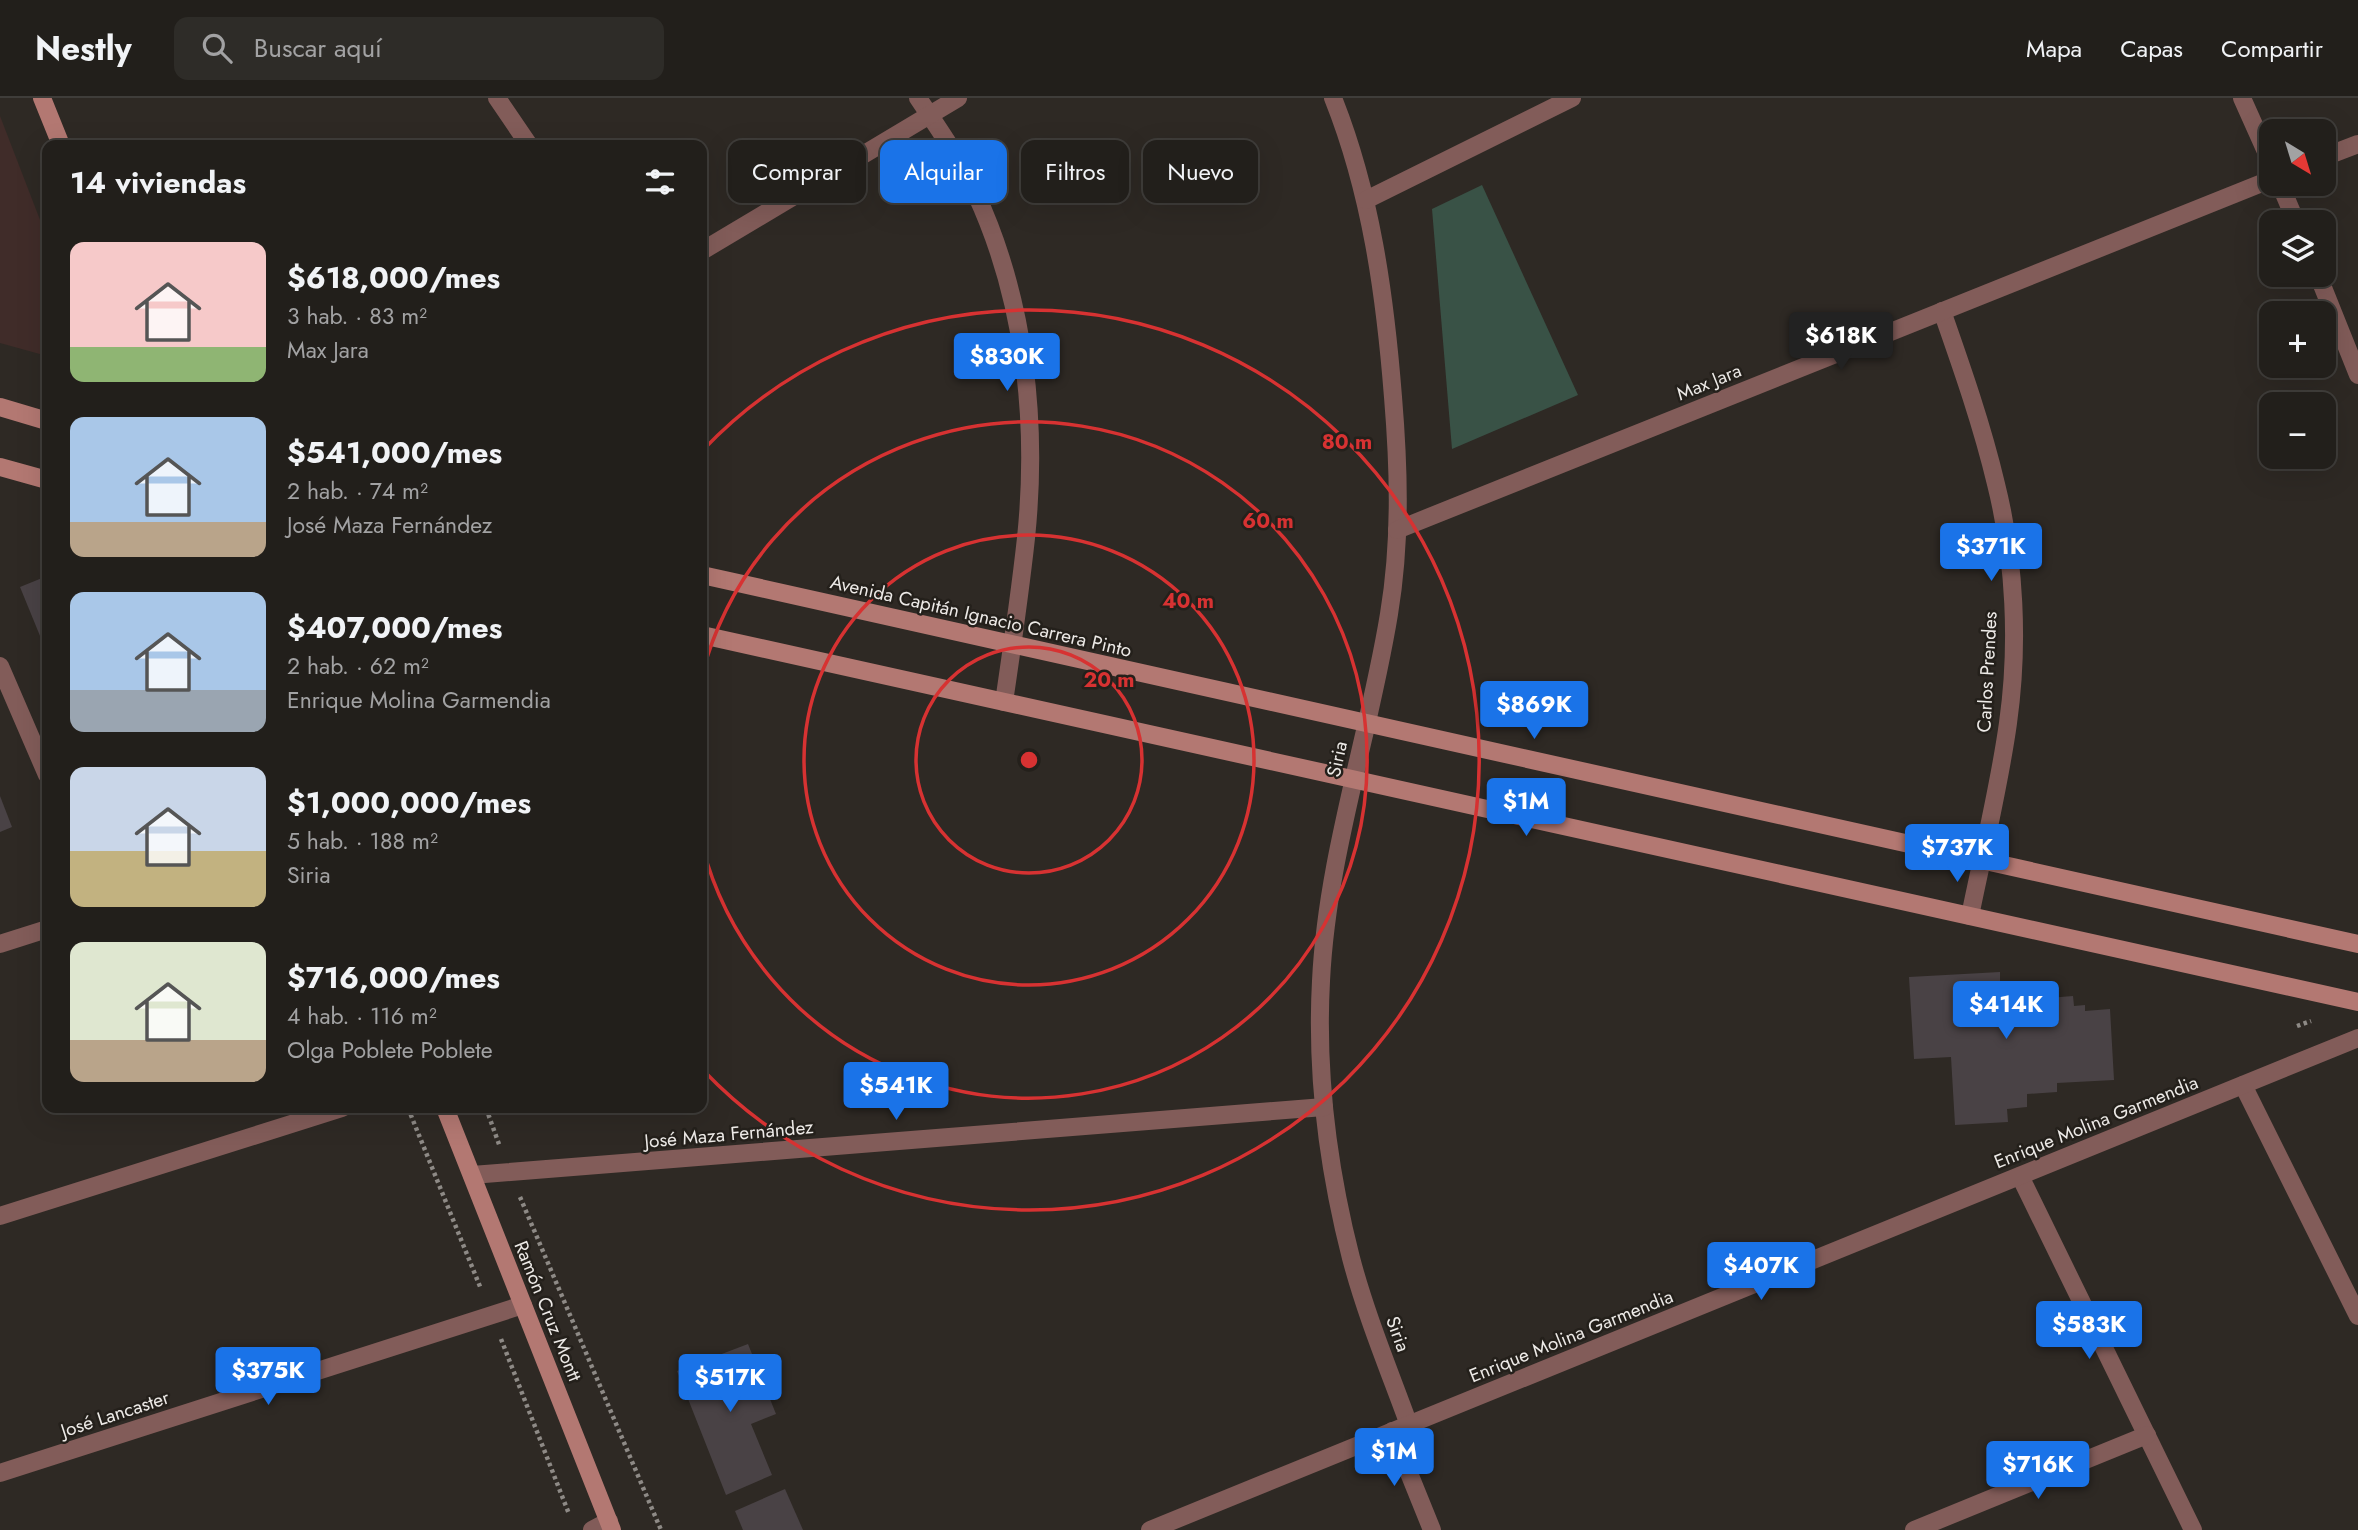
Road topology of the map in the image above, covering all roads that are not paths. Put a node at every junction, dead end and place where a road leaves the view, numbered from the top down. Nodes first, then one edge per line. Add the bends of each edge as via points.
1 (42, 98) edge
2 (497, 98) edge
3 (918, 98) edge
4 (958, 98) edge
5 (1333, 98) edge
6 (1572, 98) edge
7 (2242, 98) edge
8 (929, 115) junction
9 (2259, 136) edge
10 (59, 140) edge
11 (526, 140) edge
12 (2358, 144) edge
13 (2336, 152) edge
14 (2259, 184) edge
15 (1366, 200) junction
16 (707, 248) edge
17 (2323, 287) edge
18 (1942, 311) junction
19 (2358, 374) edge
20 (0, 407) edge
21 (42, 420) edge
22 (0, 467) edge
23 (42, 479) edge
24 (1397, 530) junction
25 (707, 576) edge
26 (707, 636) edge
27 (1012, 644) junction
28 (0, 666) edge
29 (1004, 702) junction
30 (1366, 723) junction
31 (42, 763) edge
32 (1354, 779) junction
33 (1981, 860) junction
34 (1970, 916) junction
35 (42, 931) edge
36 (0, 944) edge
37 (2358, 944) edge
38 (2358, 1002) edge
39 (2358, 1038) edge
40 (2243, 1085) junction
41 (1324, 1107) junction
42 (326, 1113) edge
43 (447, 1113) edge
44 (472, 1175) junction
45 (2020, 1176) junction
46 (0, 1216) edge
47 (523, 1305) junction
48 (2358, 1317) edge
49 (1409, 1425) junction
50 (1392, 1432) junction
51 (2147, 1436) junction
52 (0, 1473) edge
53 (611, 1526) edge
54 (592, 1530) edge
55 (1150, 1530) edge
56 (1432, 1530) edge
57 (1914, 1530) edge
58 (2193, 1530) edge

1 - 10 street
2 - 11 street
3 - 8 street
4 - 8 street
5 - 15 street, Siria
6 - 15 street
7 - 9 street
8 - 16 street
8 - 27 street via 976,193 1010,289 1022,344 1030,468
12 - 13 street
14 - 18 street, Max Jara
15 - 24 street, Siria via 1391,368
17 - 19 street
18 - 24 street, Max Jara
18 - 33 street, Carlos Prendes via 1997,487 2012,602 2008,721
20 - 21 street
22 - 23 street
24 - 30 street, Siria via 1390,607
25 - 27 street, Avenida Capitán Ignacio Carrera Pinto
26 - 29 street
27 - 29 street
27 - 30 street, Avenida Capitán Ignacio Carrera Pinto
28 - 31 street
29 - 32 street
30 - 32 street, Siria
30 - 33 street, Avenida Capitán Ignacio Carrera Pinto
32 - 34 street
32 - 41 street, Siria via 1326,920 1320,1045
33 - 34 street, Carlos Prendes
33 - 37 street, Avenida Capitán Ignacio Carrera Pinto
34 - 38 street
35 - 36 street
39 - 40 street, Enrique Molina Garmendia
40 - 45 street, Enrique Molina Garmendia
40 - 48 street
41 - 44 street, José Maza Fernández
41 - 49 street, Siria via 1352,1260
42 - 46 street
43 - 44 street, Ramón Cruz Montt
44 - 47 street, Ramón Cruz Montt
45 - 49 street, Enrique Molina Garmendia
45 - 51 street
47 - 52 street, José Lancaster
47 - 53 street, Ramón Cruz Montt
49 - 50 street, Enrique Molina Garmendia
50 - 55 street, Enrique Molina Garmendia
50 - 56 street
51 - 57 street
51 - 58 street
53 - 54 street

